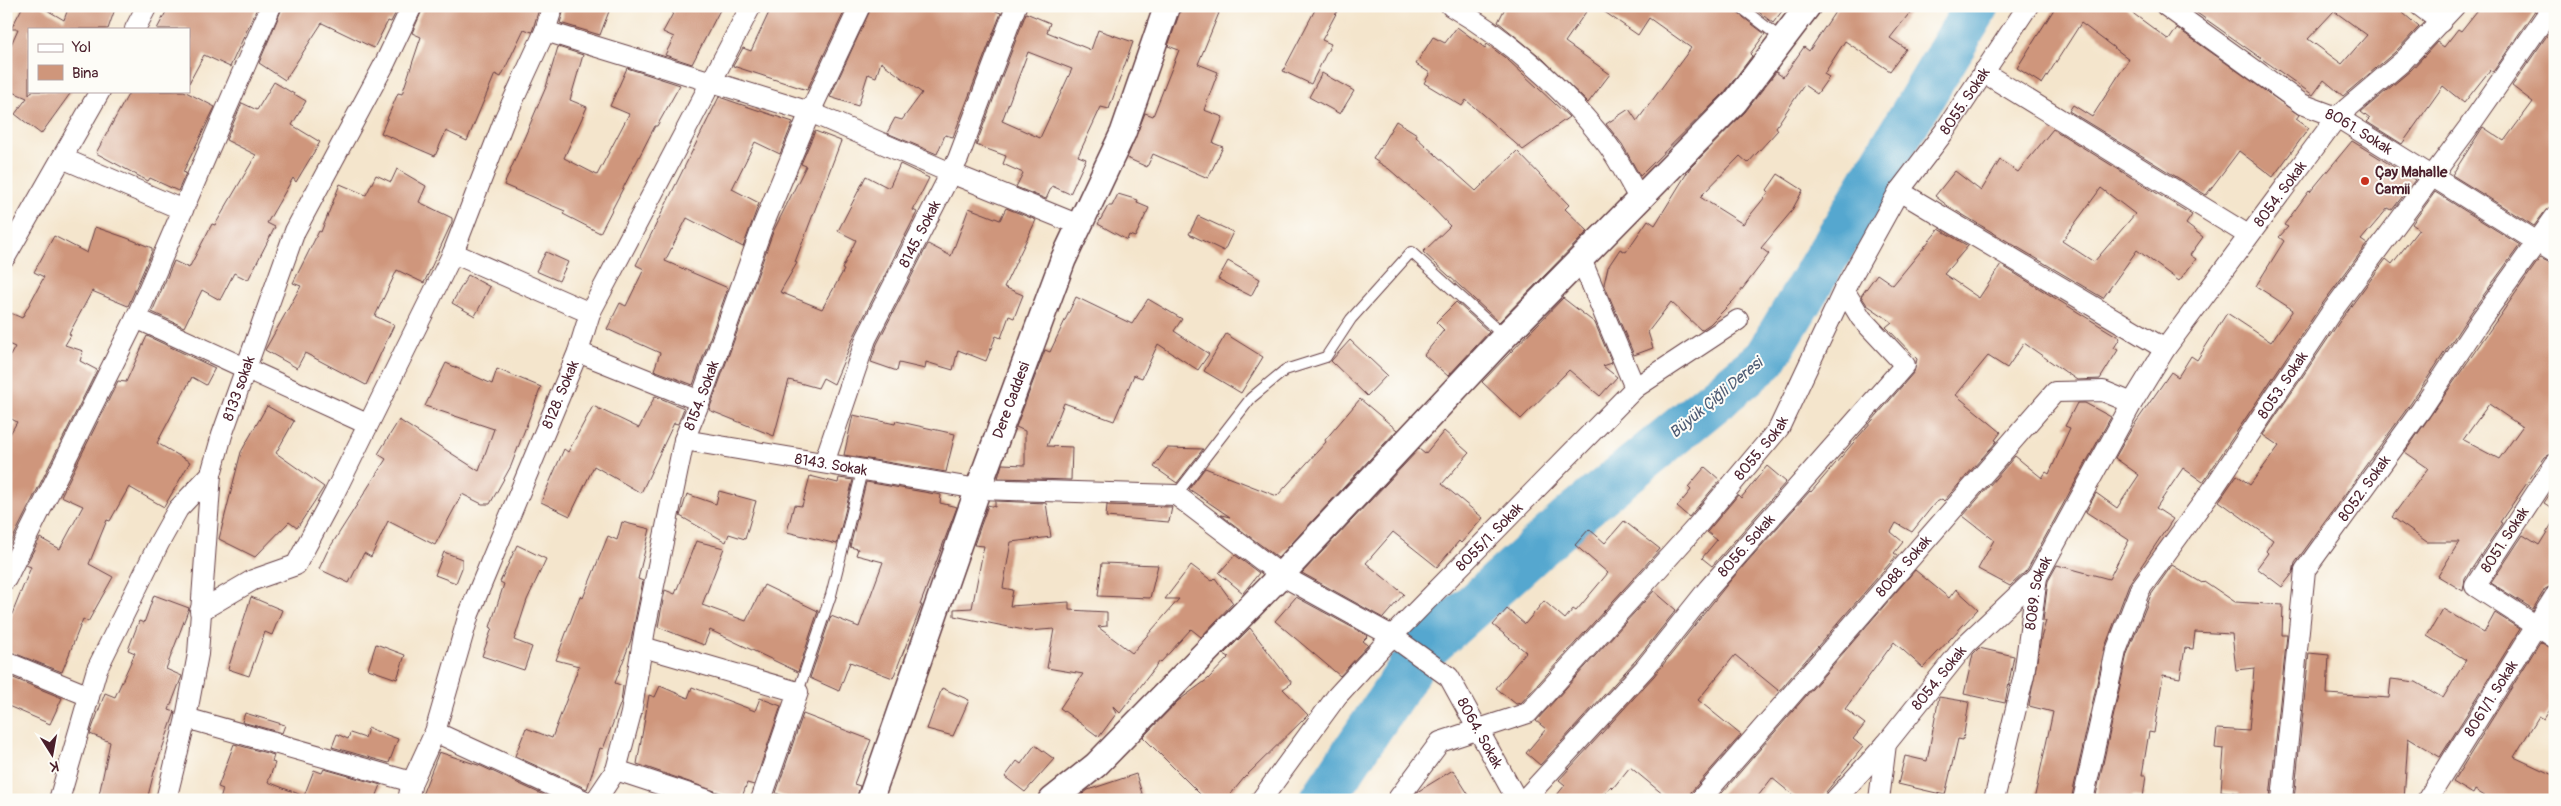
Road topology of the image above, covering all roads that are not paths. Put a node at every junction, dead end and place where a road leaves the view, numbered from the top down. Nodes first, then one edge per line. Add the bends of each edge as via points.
1 (148, 6) edge
2 (271, 6) edge
3 (412, 6) edge
4 (553, 6) edge
5 (751, 6) edge
6 (860, 6) edge
7 (1016, 6) edge
8 (1167, 6) edge
9 (1451, 6) edge
10 (1739, 6) edge
11 (1808, 6) edge
12 (2028, 6) edge
13 (2166, 6) edge
14 (2420, 6) edge
15 (2455, 6) edge
16 (2553, 6) edge
17 (2441, 22) junction
18 (136, 28) edge
19 (545, 31) junction
20 (1783, 40) junction
21 (1983, 72) junction
22 (711, 84) junction
23 (99, 92) edge
24 (810, 112) junction
25 (2337, 117) junction
26 (62, 158) junction
27 (951, 173) junction
28 (2433, 175) junction
29 (1899, 191) junction
30 (1640, 200) junction
31 (183, 210) junction
32 (2555, 217) edge
33 (1080, 225) junction
34 (2248, 235) junction
35 (2537, 241) junction
36 (453, 253) junction
37 (2555, 253) edge
38 (6, 256) edge
39 (1581, 259) junction
40 (1844, 290) junction
41 (590, 313) junction
42 (136, 318) junction
43 (1738, 320) dead end
44 (1505, 336) junction
45 (2165, 349) junction
46 (578, 352) junction
47 (245, 369) junction
48 (1635, 388) junction
49 (700, 401) junction
50 (2132, 402) junction
51 (367, 424) junction
52 (684, 440) junction
53 (824, 463) junction
54 (2555, 464) edge
55 (862, 471) junction
56 (211, 474) junction
57 (978, 489) junction
58 (1176, 495) junction
59 (1281, 575) junction
60 (2037, 577) junction
61 (6, 579) edge
62 (2555, 596) edge
63 (200, 611) junction
64 (2538, 626) junction
65 (2555, 638) edge
66 (1396, 639) junction
67 (643, 647) junction
68 (6, 662) edge
69 (798, 692) junction
70 (89, 696) junction
71 (186, 718) junction
72 (1478, 730) junction
73 (435, 732) junction
74 (1886, 744) junction
75 (616, 770) junction
76 (410, 791) edge
77 (59, 800) edge
78 (166, 800) edge
79 (583, 800) edge
80 (596, 800) edge
81 (708, 800) edge
82 (761, 800) edge
83 (870, 800) edge
84 (1052, 800) edge
85 (1261, 800) edge
86 (1397, 800) edge
87 (1517, 800) edge
88 (1524, 800) edge
89 (1700, 800) edge
90 (1835, 800) edge
91 (1879, 800) edge
92 (1994, 800) edge
93 (2083, 800) edge
94 (2282, 800) edge
95 (2426, 800) edge

1 - 18 street
2 - 31 street
3 - 47 street, 8133 sokak via 295,231
4 - 19 street
5 - 22 street, 8128. Sokak
6 - 24 street, 8154. Sokak
7 - 27 street, 8145. Sokak
8 - 33 street, Dere Caddesi via 1123,133
9 - 30 street via 1487,27 1562,92 1608,145
10 - 20 lane
11 - 20 street
12 - 21 street, 8055. Sokak
13 - 25 street, 8061. Sokak via 2302,104
14 - 17 street
15 - 17 street, 8054. Sokak
16 - 28 street, 8053. Sokak
17 - 25 street, 8054. Sokak
19 - 22 street
19 - 36 street via 505,118
20 - 30 street via 1735,102
21 - 29 street, 8055. Sokak via 1944,132
21 - 34 street
22 - 24 street
22 - 41 street, 8128. Sokak
23 - 26 street
24 - 27 street
24 - 49 street, 8154. Sokak via 762,228
25 - 28 street, 8061. Sokak
25 - 34 street, 8054. Sokak
26 - 31 street
26 - 38 street
27 - 33 street
27 - 53 street, 8145. Sokak via 866,339
28 - 35 street, 8061. Sokak
28 - 93 street, 8053. Sokak via 2330,314 2216,486 2140,589 2116,651
29 - 40 street, 8055. Sokak
29 - 45 street
30 - 39 street
31 - 42 street
32 - 35 street, 8052. Sokak
33 - 57 street, Dere Caddesi via 1063,260
34 - 45 street, 8054. Sokak
35 - 37 street, 8061. Sokak
35 - 94 street, 8052. Sokak via 2421,410 2305,570
36 - 41 street
36 - 51 street
39 - 44 street
39 - 48 street
40 - 72 street, 8055. Sokak via 1779,428 1752,462 1528,713
40 - 88 street, 8056. Sokak via 1862,318 1905,365 1708,589 1645,668
41 - 46 street, 8128. Sokak
42 - 47 street
42 - 61 street
43 - 48 street, 8055/1. Sokak
44 - 58 lane via 1411,252 1352,319 1326,357 1285,370 1251,398
44 - 59 street
45 - 50 street, 8054. Sokak
46 - 49 street
46 - 73 street, 8128. Sokak via 470,614
47 - 51 street
47 - 56 street, 8133 sokak
48 - 66 street, 8055/1. Sokak
49 - 52 street, 8154. Sokak
50 - 60 street, 8089. Sokak
50 - 89 street, 8088. Sokak via 2103,391 2055,392
51 - 63 street via 296,565 253,580
52 - 53 street, 8143. Sokak
52 - 67 street, 8154. Sokak
53 - 55 street, 8143. Sokak
54 - 64 street, 8051. Sokak via 2475,586
55 - 57 street, 8143. Sokak
55 - 69 lane via 831,595
56 - 63 street, 8133 sokak
56 - 70 street via 178,510 159,543 97,669
57 - 58 street, 8143. Sokak
57 - 83 street, Dere Caddesi
58 - 59 street, 8064. Sokak
59 - 66 street, 8064. Sokak
59 - 84 street via 1096,765
60 - 74 street, 8054. Sokak via 1966,644
60 - 92 street, 8089. Sokak via 2024,675
62 - 64 street, 8061/1. Sokak
63 - 71 street, 8133 sokak via 198,654
64 - 65 street, 8051. Sokak
64 - 95 street, 8061/1. Sokak
66 - 72 street, 8064. Sokak via 1449,677
66 - 85 street, 8055/1. Sokak via 1337,696
67 - 69 street
67 - 75 street, 8154. Sokak
68 - 70 street
69 - 82 street
70 - 77 street
71 - 76 street
71 - 78 street, 8133 sokak
72 - 86 street, 8055. Sokak via 1440,742
72 - 87 street, 8064. Sokak
73 - 76 street, 8128. Sokak
73 - 79 street
74 - 90 street, 8054. Sokak
74 - 91 street
75 - 80 street, 8154. Sokak
75 - 81 street

